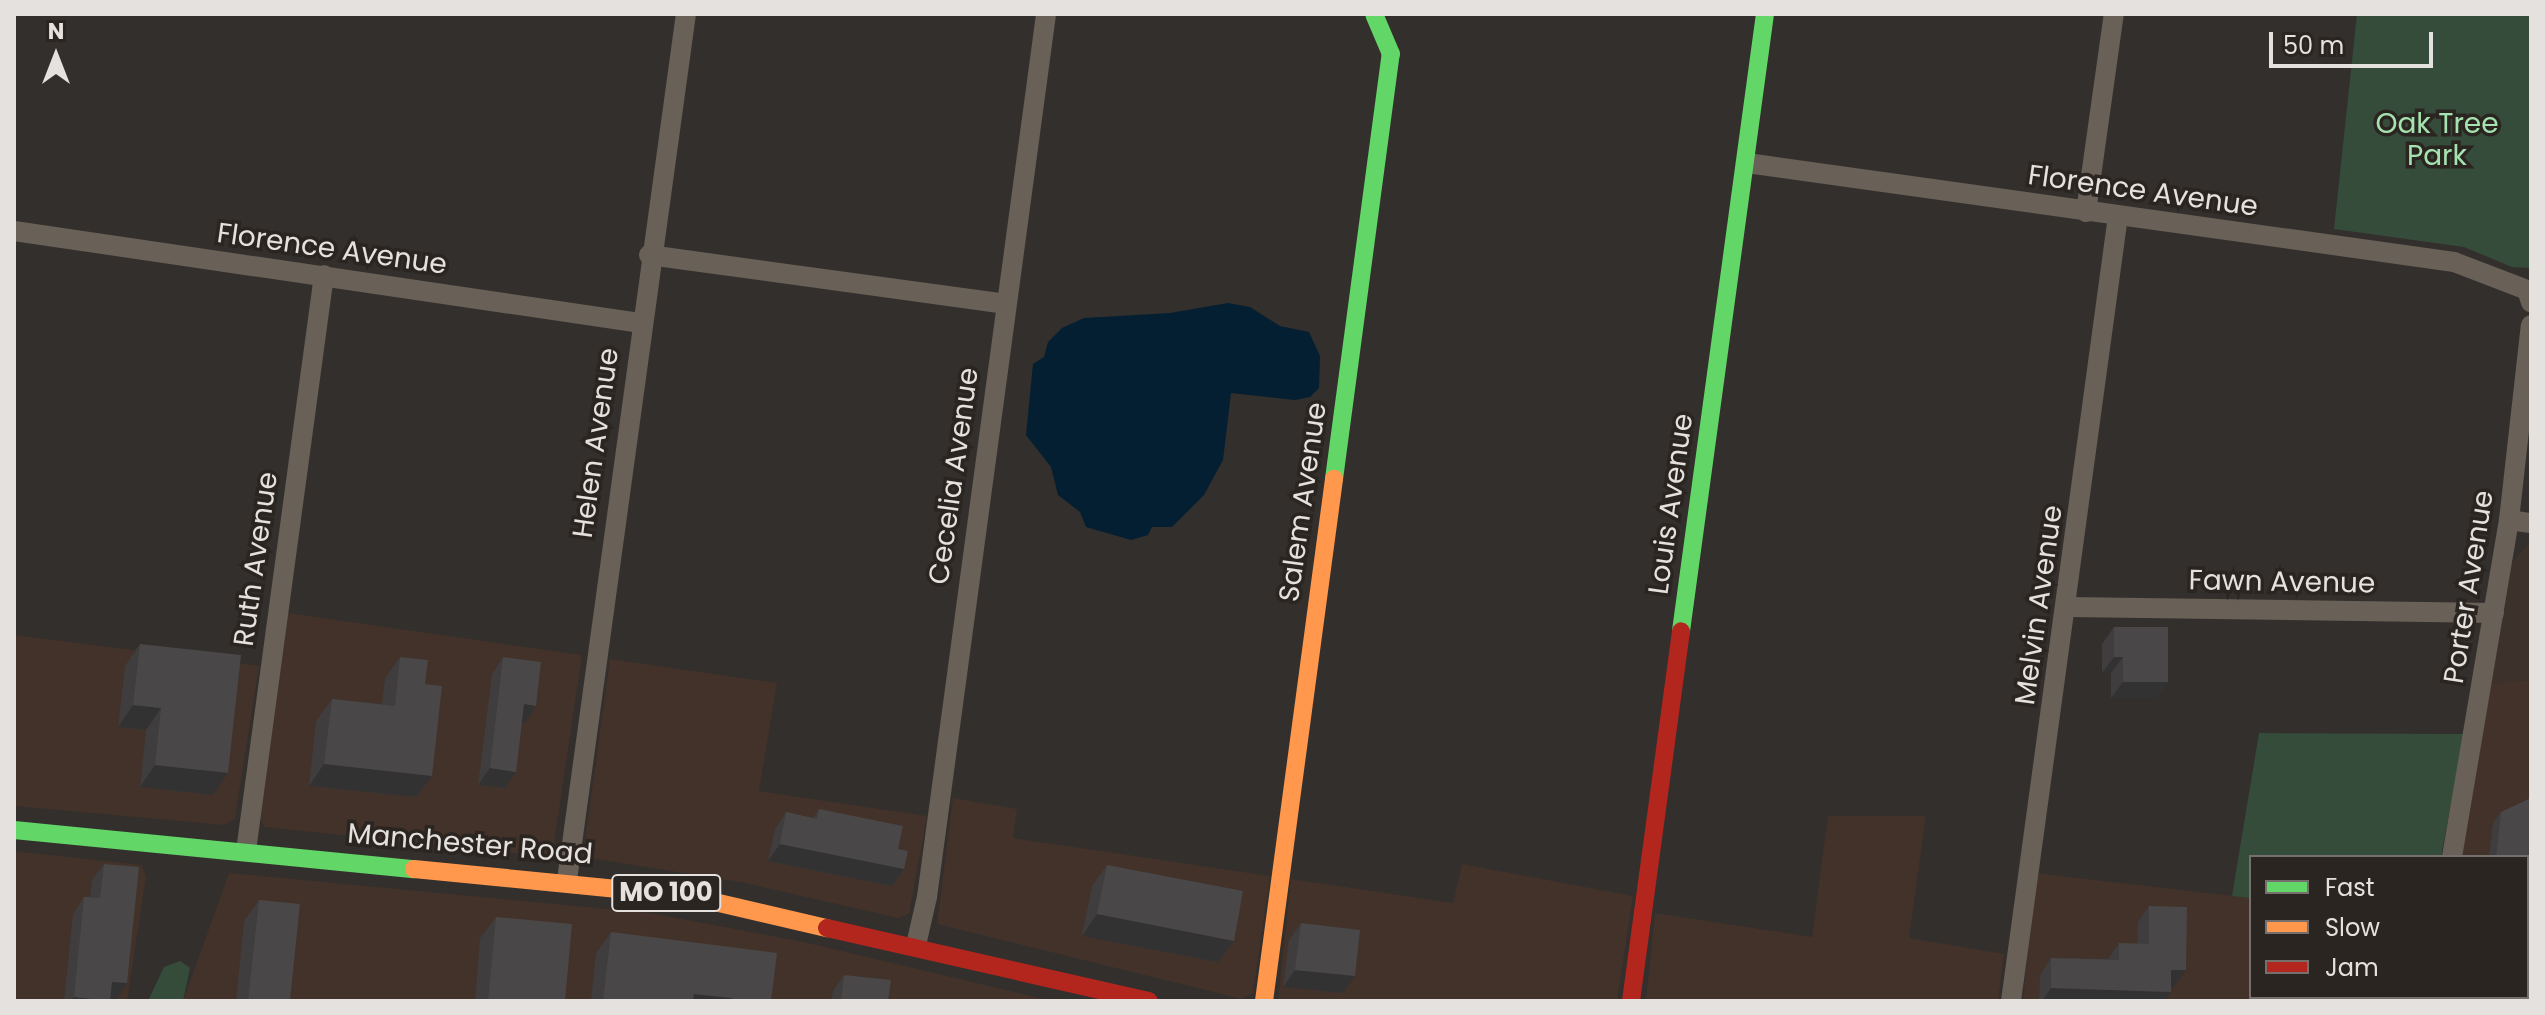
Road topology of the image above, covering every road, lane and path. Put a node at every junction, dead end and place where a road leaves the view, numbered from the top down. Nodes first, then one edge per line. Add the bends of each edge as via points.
1 (1046, 14) edge
2 (1765, 14) edge
3 (2114, 14) edge
4 (681, 15) edge
5 (1380, 16) edge
6 (1747, 163) junction
7 (2086, 212) junction
8 (2118, 216) junction
9 (14, 231) edge
10 (649, 255) junction
11 (324, 275) junction
12 (2529, 296) edge
13 (1005, 304) junction
14 (641, 323) junction
15 (2531, 325) edge
16 (2509, 520) junction
17 (2531, 523) edge
18 (2069, 607) junction
19 (2494, 613) junction
20 (14, 830) edge
21 (246, 851) junction
22 (2452, 855) edge
23 (567, 880) junction
24 (916, 945) junction
25 (1149, 1001) edge
26 (1264, 1001) edge
27 (1631, 1001) edge
28 (2011, 1001) edge

1 - 13 street, Cecelia Avenue
2 - 6 street, Louis Avenue
3 - 7 street
4 - 10 street, Helen Avenue
5 - 26 street, Salem Avenue via 1391,54
6 - 7 street, Florence Avenue
6 - 27 street, Louis Avenue
7 - 8 street, Florence Avenue
8 - 12 street, Florence Avenue via 2454,262
8 - 18 street, Melvin Avenue
9 - 11 street, Florence Avenue
10 - 13 street
10 - 14 street, Helen Avenue
11 - 14 street, Florence Avenue
11 - 21 street, Ruth Avenue
13 - 24 street, Cecelia Avenue via 929,881
14 - 23 street, Helen Avenue
15 - 16 street, Porter Avenue
16 - 17 street
16 - 19 street, Porter Avenue
18 - 19 street, Fawn Avenue
18 - 28 street, Melvin Avenue
19 - 22 street, Porter Avenue
20 - 21 street, Manchester Road / MO 100
21 - 23 street, Manchester Road / MO 100
23 - 24 street, Manchester Road / MO 100 via 746,906
24 - 25 street, Manchester Road / MO 100

